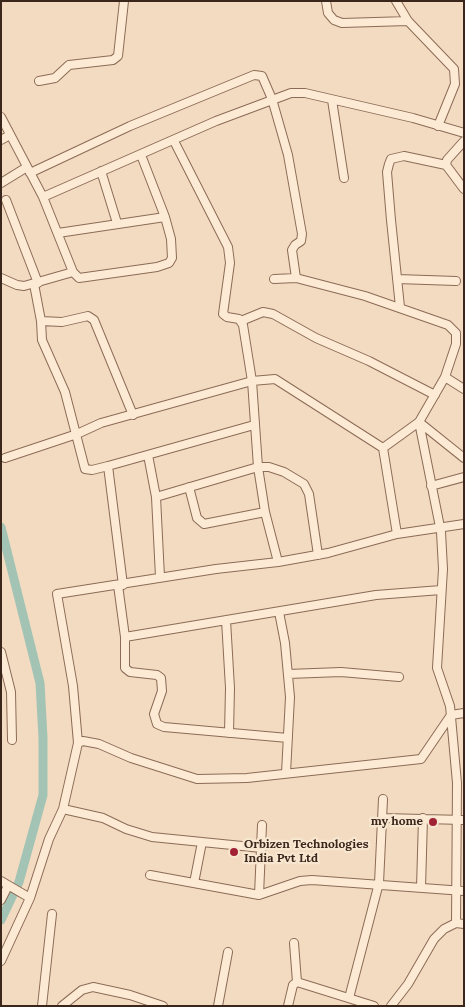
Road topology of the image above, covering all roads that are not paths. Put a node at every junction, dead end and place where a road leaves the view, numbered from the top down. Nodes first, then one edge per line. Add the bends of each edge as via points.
1 (124, 1) edge
2 (326, 1) edge
3 (396, 1) edge
4 (408, 21) junction
5 (39, 81) dead end
6 (272, 99) junction
7 (332, 100) junction
8 (1, 117) edge
9 (438, 126) junction
10 (464, 133) edge
11 (10, 135) junction
12 (1, 140) edge
13 (464, 141) edge
14 (174, 142) junction
15 (141, 155) junction
16 (446, 165) junction
17 (28, 170) junction
18 (101, 172) junction
19 (344, 178) dead end
20 (1, 183) edge
21 (464, 189) edge
22 (43, 197) junction
23 (6, 200) dead end
24 (165, 217) junction
25 (117, 223) junction
26 (58, 232) junction
27 (73, 272) junction
28 (1, 278) edge
29 (296, 278) junction
30 (274, 279) dead end
31 (397, 280) junction
32 (456, 281) dead end
33 (36, 283) junction
34 (400, 307) junction
35 (41, 321) junction
36 (241, 321) junction
37 (460, 332) edge
38 (445, 377) junction
39 (252, 381) junction
40 (464, 389) edge
41 (435, 395) junction
42 (133, 415) junction
43 (419, 422) junction
44 (254, 425) junction
45 (77, 434) junction
46 (383, 448) junction
47 (148, 455) junction
48 (5, 458) dead end
49 (464, 458) edge
50 (108, 466) junction
51 (258, 467) junction
52 (464, 477) edge
53 (431, 486) junction
54 (189, 487) junction
55 (156, 498) junction
56 (265, 512) junction
57 (464, 524) edge
58 (440, 528) junction
59 (397, 534) junction
60 (318, 555) junction
61 (278, 562) junction
62 (160, 577) junction
63 (121, 585) junction
64 (441, 590) junction
65 (279, 612) junction
66 (226, 620) junction
67 (125, 637) junction
68 (1, 652) edge
69 (288, 674) junction
70 (399, 677) dead end
71 (464, 713) edge
72 (451, 715) junction
73 (229, 733) junction
74 (288, 738) junction
75 (12, 740) dead end
76 (78, 743) junction
77 (286, 773) junction
78 (460, 783) edge
79 (383, 799) dead end
80 (63, 809) junction
81 (383, 818) junction
82 (423, 818) junction
83 (460, 820) edge
84 (262, 825) dead end
85 (202, 842) junction
86 (262, 848) junction
87 (460, 854) edge
88 (150, 875) dead end
89 (194, 883) junction
90 (379, 883) junction
91 (7, 885) edge
92 (421, 888) junction
93 (460, 891) edge
94 (259, 895) junction
95 (27, 897) junction
96 (1, 900) edge
97 (52, 914) dead end
98 (460, 924) edge
99 (294, 943) dead end
100 (228, 952) dead end
101 (1, 961) edge
102 (296, 982) junction
103 (352, 1001) edge
104 (42, 1006) edge
105 (62, 1006) edge
106 (163, 1006) edge
107 (218, 1006) edge
108 (288, 1006) edge
109 (374, 1006) edge
110 (391, 1006) edge

1 - 5 street via 118,56 113,60 69,65 55,78
2 - 4 street via 328,13 342,23
3 - 4 street
4 - 9 street via 454,70 455,84
6 - 7 street via 305,93
6 - 14 street
6 - 17 street via 265,78 254,75
6 - 29 street via 288,155 302,234 301,241 292,250
7 - 9 street
7 - 19 street
8 - 11 street
9 - 10 street
11 - 12 street
11 - 17 street
13 - 16 street
14 - 15 street
14 - 36 street via 228,247 230,263 223,314
15 - 18 street
15 - 24 street
16 - 21 street
16 - 31 street via 404,156 389,164
17 - 20 street
17 - 22 street
18 - 22 street
18 - 25 street
22 - 26 street
23 - 33 street
24 - 25 street
24 - 27 street via 172,252 169,263 83,278 78,278
25 - 26 street
26 - 27 street
27 - 33 street
28 - 33 street via 17,285
29 - 30 street
29 - 34 street
31 - 32 street
31 - 34 street
33 - 35 street
34 - 37 street
35 - 42 street via 62,322 88,316 94,320
35 - 45 street via 45,350 65,392
36 - 39 street
36 - 41 street via 263,312 273,314
37 - 38 street
38 - 40 street
38 - 41 street
39 - 42 street
39 - 44 street
39 - 46 street via 266,378 282,382
41 - 43 street
42 - 45 street via 100,423
43 - 46 street
43 - 49 street
43 - 53 street
44 - 47 street
44 - 51 street
45 - 48 street
45 - 50 street via 84,469
46 - 59 street
47 - 50 street
47 - 55 street
50 - 63 street
51 - 54 street
51 - 56 street
51 - 60 street via 284,472 304,484 309,494
52 - 53 street
53 - 58 street
54 - 55 street
54 - 56 street via 197,518 204,524
55 - 62 street
56 - 61 street
57 - 58 street
58 - 59 street
58 - 64 street
59 - 60 street
60 - 61 street
61 - 62 street
62 - 63 street
63 - 67 street
63 - 76 street via 57,594 73,686
64 - 65 street via 376,595
64 - 72 street via 437,668
65 - 66 street
65 - 69 street
66 - 67 street
66 - 73 street
67 - 73 street via 127,671 161,678 162,691 154,714 157,724
68 - 75 street via 11,692
69 - 70 street via 341,672
69 - 74 street
71 - 72 street
72 - 77 street via 421,759
72 - 78 street
73 - 74 street
74 - 77 street
76 - 77 street via 99,744 197,779
76 - 80 street
78 - 83 street
79 - 81 street
80 - 85 street via 103,818 152,837
80 - 95 street
81 - 82 street
81 - 90 street
82 - 83 street
82 - 92 street
83 - 87 street
84 - 86 street
85 - 86 street
85 - 89 street
86 - 94 street
87 - 93 street
88 - 89 street
89 - 94 street
90 - 92 street
90 - 94 street via 300,881
90 - 103 street
91 - 95 street
91 - 96 street
92 - 93 street
93 - 98 street
95 - 101 street
97 - 104 street
98 - 110 street via 444,929 434,939
99 - 102 street
100 - 107 street
102 - 103 street
102 - 108 street
103 - 109 street
105 - 106 street via 82,990 93,987

